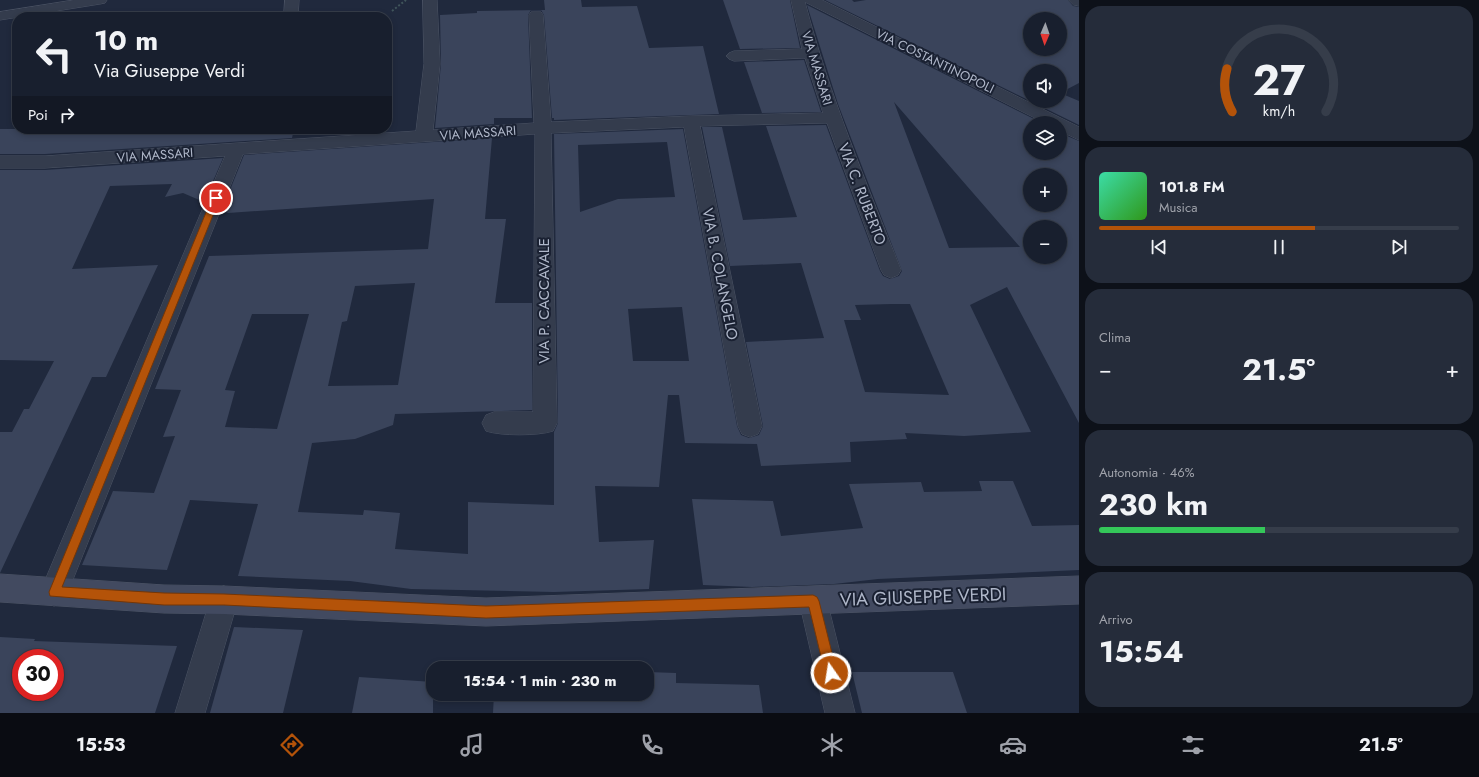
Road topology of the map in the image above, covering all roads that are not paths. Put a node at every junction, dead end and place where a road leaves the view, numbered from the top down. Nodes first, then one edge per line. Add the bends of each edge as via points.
1 (100, 0) edge
2 (292, 0) edge
3 (430, 0) edge
4 (798, 0) edge
5 (811, 0) edge
6 (1076, 0) edge
7 (1079, 2) edge
8 (25, 12) edge
9 (291, 12) edge
10 (12, 14) edge
11 (536, 15) dead end
12 (0, 16) edge
13 (811, 53) junction
14 (734, 56) dead end
15 (1043, 116) edge
16 (833, 118) junction
17 (691, 121) junction
18 (543, 128) junction
19 (1067, 128) edge
20 (1079, 134) edge
21 (424, 137) junction
22 (236, 150) junction
23 (0, 162) edge
24 (891, 270) dead end
25 (494, 423) dead end
26 (750, 426) dead end
27 (0, 588) edge
28 (1079, 590) edge
29 (54, 592) junction
30 (224, 600) junction
31 (813, 601) junction
32 (190, 713) edge
33 (840, 713) edge

1 - 8 street
2 - 9 street
3 - 21 street via 432,64
4 - 13 street, VIA MASSARI
5 - 15 street, VIA COSTANTINOPOLI
6 - 7 street
10 - 12 street
11 - 18 street
13 - 14 street
13 - 16 street, VIA MASSARI
16 - 17 street, VIA MASSARI
16 - 24 street, VIA C. RUBERTO
17 - 18 street, VIA MASSARI
17 - 26 street, VIA B. COLANGELO
18 - 21 street, VIA MASSARI
18 - 25 street, VIA P. CACCAVALE via 545,424
19 - 20 street, VIA COSTANTINOPOLI
21 - 22 street, VIA MASSARI
22 - 23 street, VIA MASSARI via 45,162
22 - 29 street
27 - 29 street, VIA GIUSEPPE VERDI
28 - 31 street, VIA GIUSEPPE VERDI
29 - 30 street, VIA GIUSEPPE VERDI
30 - 31 street, VIA GIUSEPPE VERDI via 486,612
30 - 32 street
31 - 33 street

